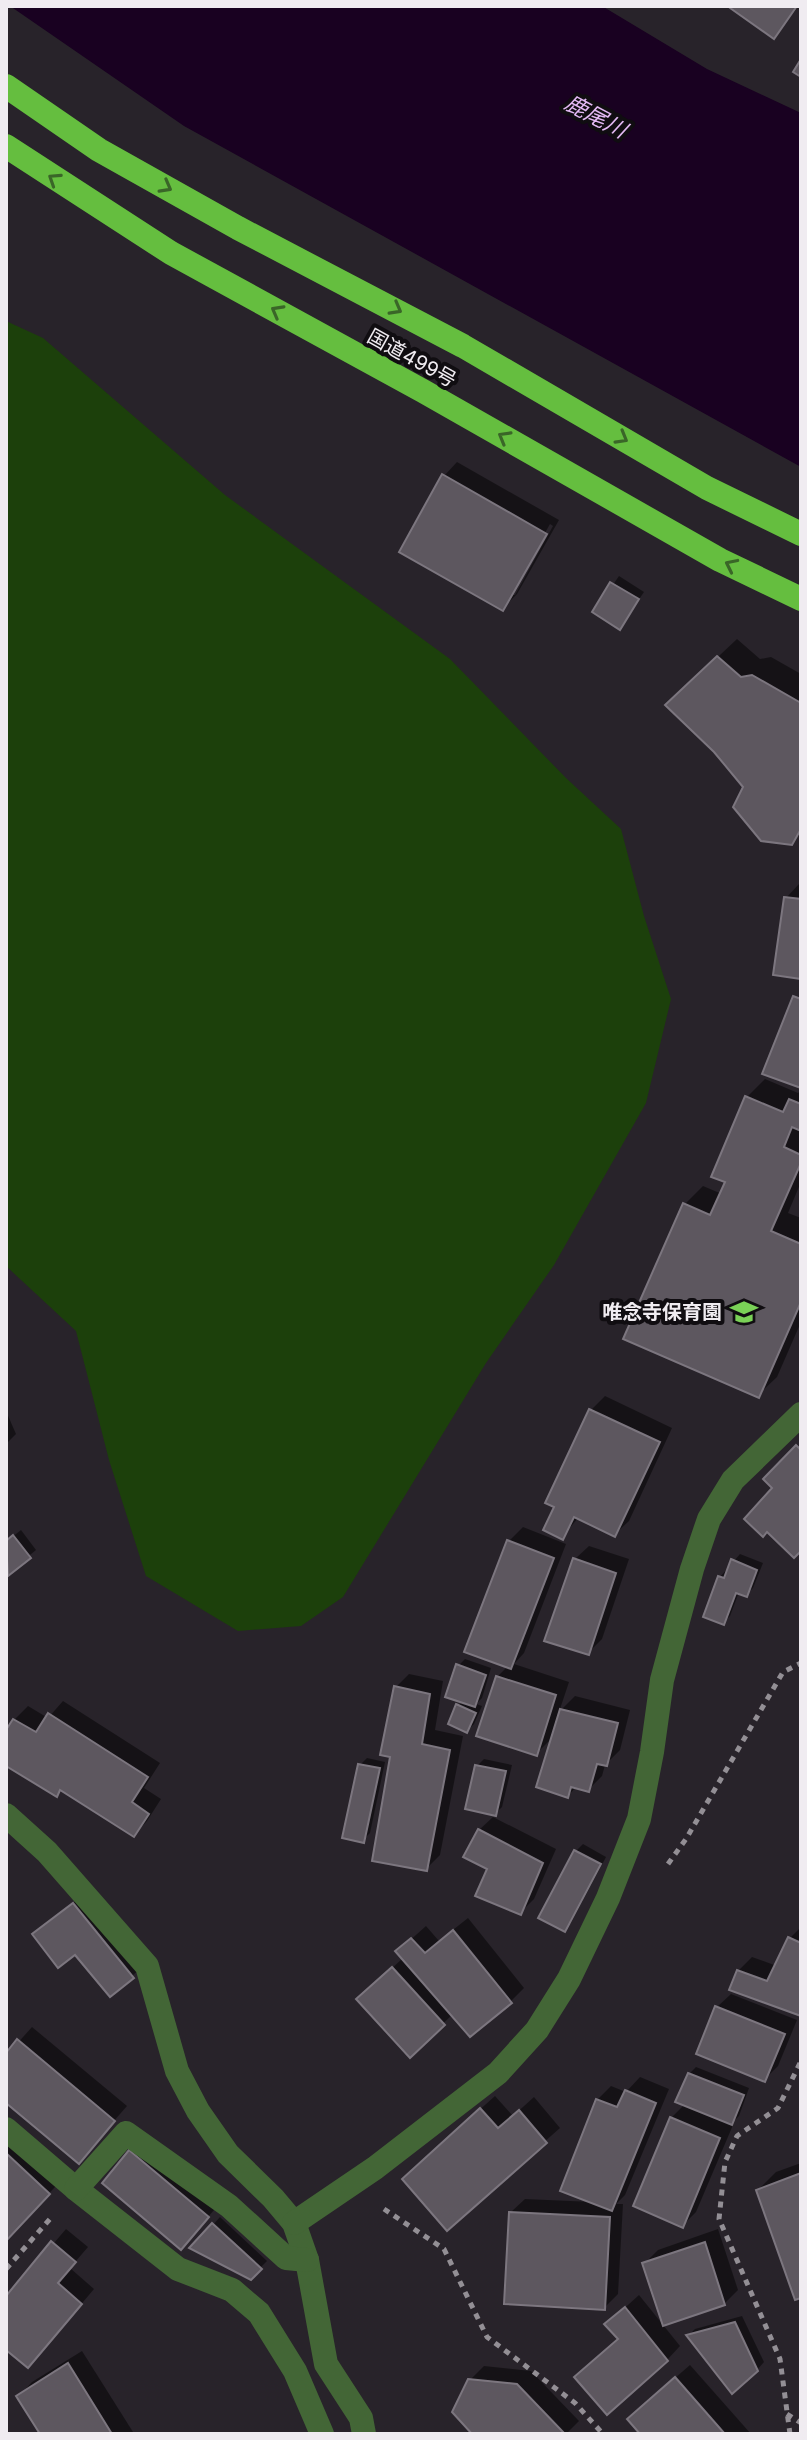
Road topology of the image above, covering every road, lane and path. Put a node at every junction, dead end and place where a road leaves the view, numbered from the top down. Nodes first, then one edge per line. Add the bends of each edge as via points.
1 (6, 86) edge
2 (6, 146) edge
3 (801, 534) edge
4 (801, 599) edge
5 (801, 1414) edge
6 (801, 1663) edge
7 (6, 1815) edge
8 (668, 1864) dead end
9 (801, 2061) edge
10 (6, 2129) edge
11 (350, 2187) junction
12 (76, 2189) junction
13 (294, 2223) junction
14 (307, 2260) junction
15 (6, 2269) edge
16 (786, 2413) junction
17 (801, 2423) edge
18 (322, 2434) edge
19 (364, 2434) edge
20 (603, 2434) edge
21 (790, 2434) edge

1 -> 3 highway, 国道499号 via 99,150 463,346 707,488
4 -> 2 highway, 国道499号 via 720,560 171,253
5 - 11 street via 733,1480 709,1519 662,1680 639,1819 569,1979 537,2030 498,2073
6 - 8 path via 783,1672
7 - 13 street via 47,1852 147,1966 177,2071 198,2111 228,2154
9 - 16 path via 778,2108 737,2136 725,2162 719,2219 780,2359
10 - 12 street
11 - 13 street
11 - 20 path via 444,2249 487,2337 575,2403
12 - 14 street via 126,2133 229,2206 286,2258
12 - 15 path
12 - 18 street via 178,2269 232,2290 259,2313 295,2371
13 - 14 street
14 - 19 street via 326,2364 361,2418
16 - 17 path
16 - 21 path

